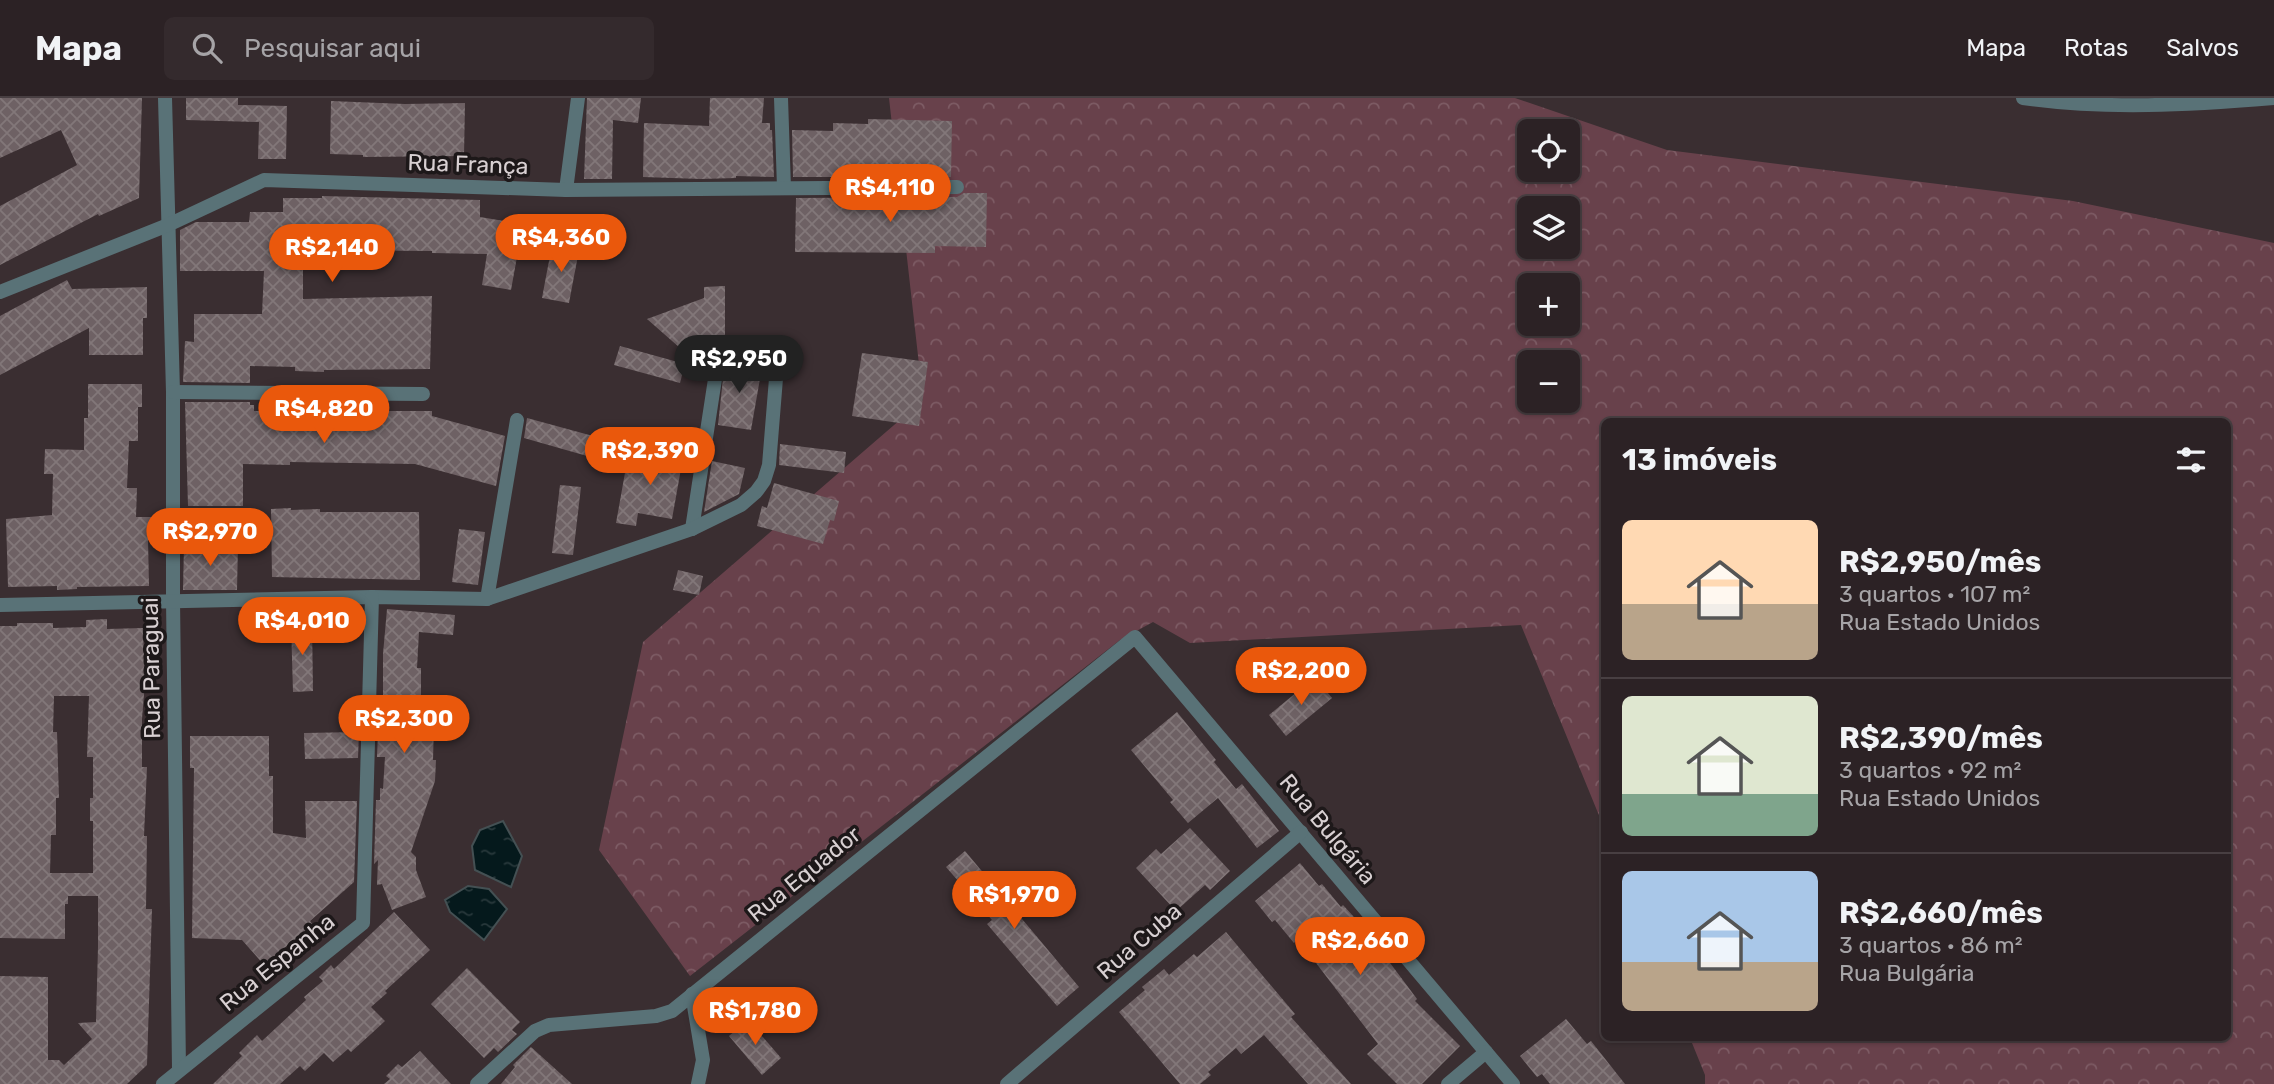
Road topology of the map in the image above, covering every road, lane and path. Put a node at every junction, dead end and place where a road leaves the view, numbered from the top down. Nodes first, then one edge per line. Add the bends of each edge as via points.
1 (165, 98) edge
2 (578, 98) edge
3 (781, 98) edge
4 (2023, 98) edge
5 (2274, 98) edge
6 (957, 187) dead end
7 (784, 188) junction
8 (566, 190) junction
9 (168, 225) junction
10 (0, 292) edge
11 (778, 366) dead end
12 (715, 379) dead end
13 (173, 392) junction
14 (423, 394) dead end
15 (517, 420) dead end
16 (692, 529) junction
17 (372, 597) junction
18 (487, 599) junction
19 (173, 600) junction
20 (0, 605) edge
21 (1135, 637) joint
22 (1301, 832) junction
23 (692, 994) junction
24 (1486, 1052) junction
25 (179, 1069) junction
26 (163, 1084) edge
27 (477, 1084) edge
28 (698, 1084) edge
29 (1007, 1084) edge
30 (1448, 1084) edge
31 (1513, 1084) edge

1 - 9 street, Rua Paraguai
2 - 8 street
3 - 7 street
4 - 5 street via 2079,104
6 - 7 street, Rua França
7 - 8 street, Rua França
8 - 9 street, Rua França via 264,180
9 - 10 street, Rua França
9 - 13 street, Rua Paraguai
11 - 16 street via 764,481 741,505
12 - 16 street
13 - 14 street
13 - 19 street, Rua Paraguai
15 - 18 street
16 - 18 street
17 - 18 street
17 - 19 street
17 - 25 street, Rua Espanha via 363,923
19 - 20 street
19 - 25 street, Rua Paraguai
21 - 22 street, Rua Bulgária
21 - 23 street, Rua Equador
22 - 24 street, Rua Bulgária
22 - 29 street, Rua Cuba
23 - 27 street, Rua Equador via 671,1011 656,1016 549,1025 534,1031
23 - 28 street via 704,1060
24 - 30 street
24 - 31 street, Rua Bulgária
25 - 26 street, Rua Espanha

